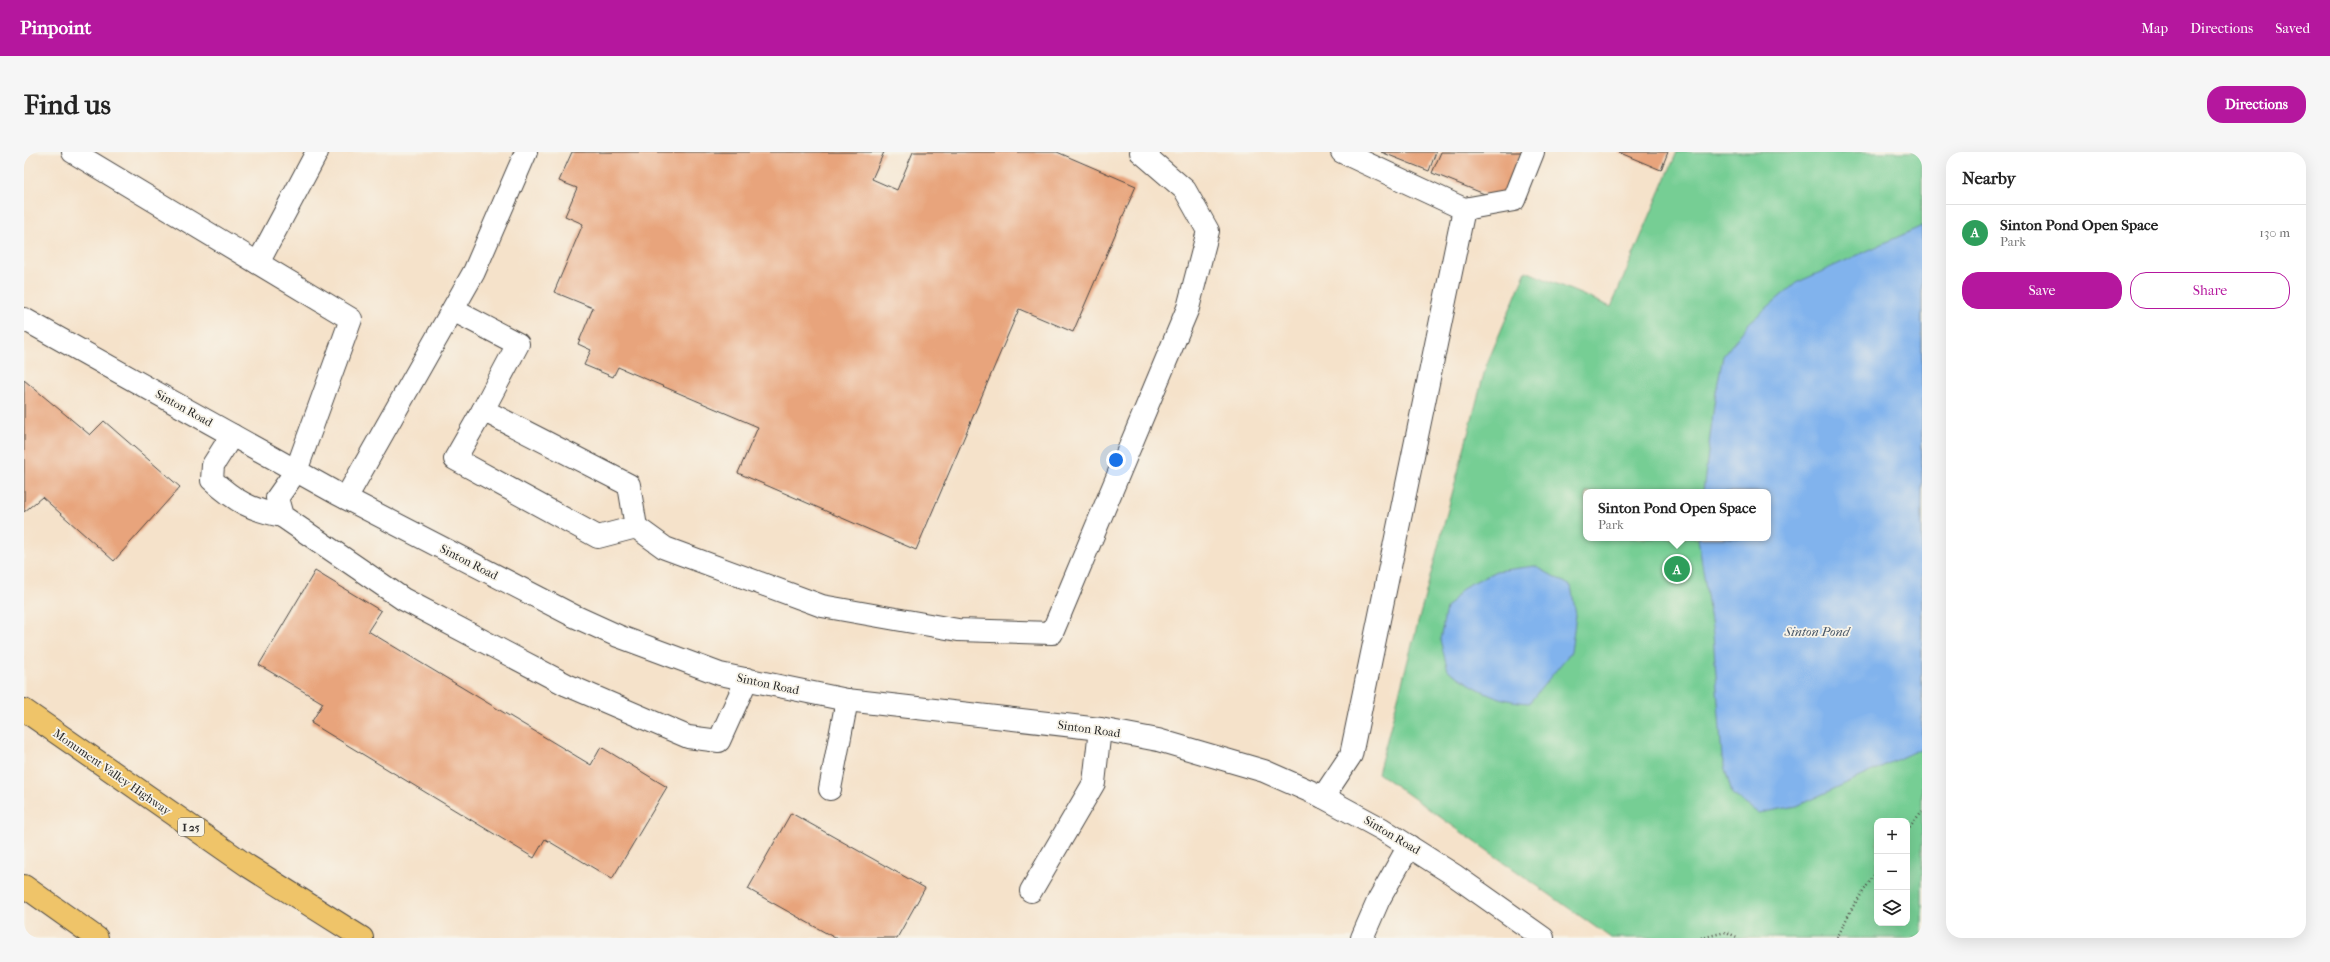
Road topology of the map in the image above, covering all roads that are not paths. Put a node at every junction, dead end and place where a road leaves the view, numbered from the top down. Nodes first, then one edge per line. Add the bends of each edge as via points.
1 (73, 152) edge
2 (317, 152) edge
3 (526, 152) edge
4 (1141, 152) edge
5 (1342, 152) edge
6 (1533, 152) edge
7 (1464, 209) junction
8 (258, 263) junction
9 (453, 310) junction
10 (24, 319) edge
11 (483, 410) junction
12 (232, 435) junction
13 (296, 471) junction
14 (346, 498) junction
15 (282, 516) junction
16 (636, 527) junction
17 (747, 679) junction
18 (847, 700) junction
19 (24, 710) edge
20 (1100, 729) junction
21 (830, 789) dead end
22 (1323, 797) junction
23 (1409, 846) junction
24 (24, 886) edge
25 (1031, 891) dead end
26 (97, 938) edge
27 (362, 938) edge
28 (1362, 938) edge
29 (1543, 938) edge

1 - 8 street
2 - 8 street
3 - 9 street via 474,272
4 - 16 street via 1185,190 1208,231 1188,308 1052,633 958,630 822,606 665,548
5 - 7 street
6 - 7 street via 1514,200
7 - 22 street via 1351,754
8 - 13 street via 351,319
9 - 11 street via 518,344
9 - 14 street
10 - 12 street, Sinton Road
11 - 16 street via 629,485
11 - 16 street via 455,459 598,537
12 - 13 street, Sinton Road
12 - 15 street via 213,465 212,480 231,498 257,511
13 - 14 street, Sinton Road
13 - 15 street via 277,498
14 - 17 street, Sinton Road via 574,616 670,656 720,674
15 - 17 street via 404,599 567,685 688,737 719,741
17 - 18 street, Sinton Road
18 - 20 street, Sinton Road
18 - 21 street
19 - 27 highway, Monument Valley Highway / I 25 via 248,866
20 - 22 street, Sinton Road via 1158,740 1264,770
20 - 25 street via 1094,783
22 - 23 street, Sinton Road
23 - 28 street via 1379,899
23 - 29 street, Sinton Road via 1454,874
24 - 26 highway

